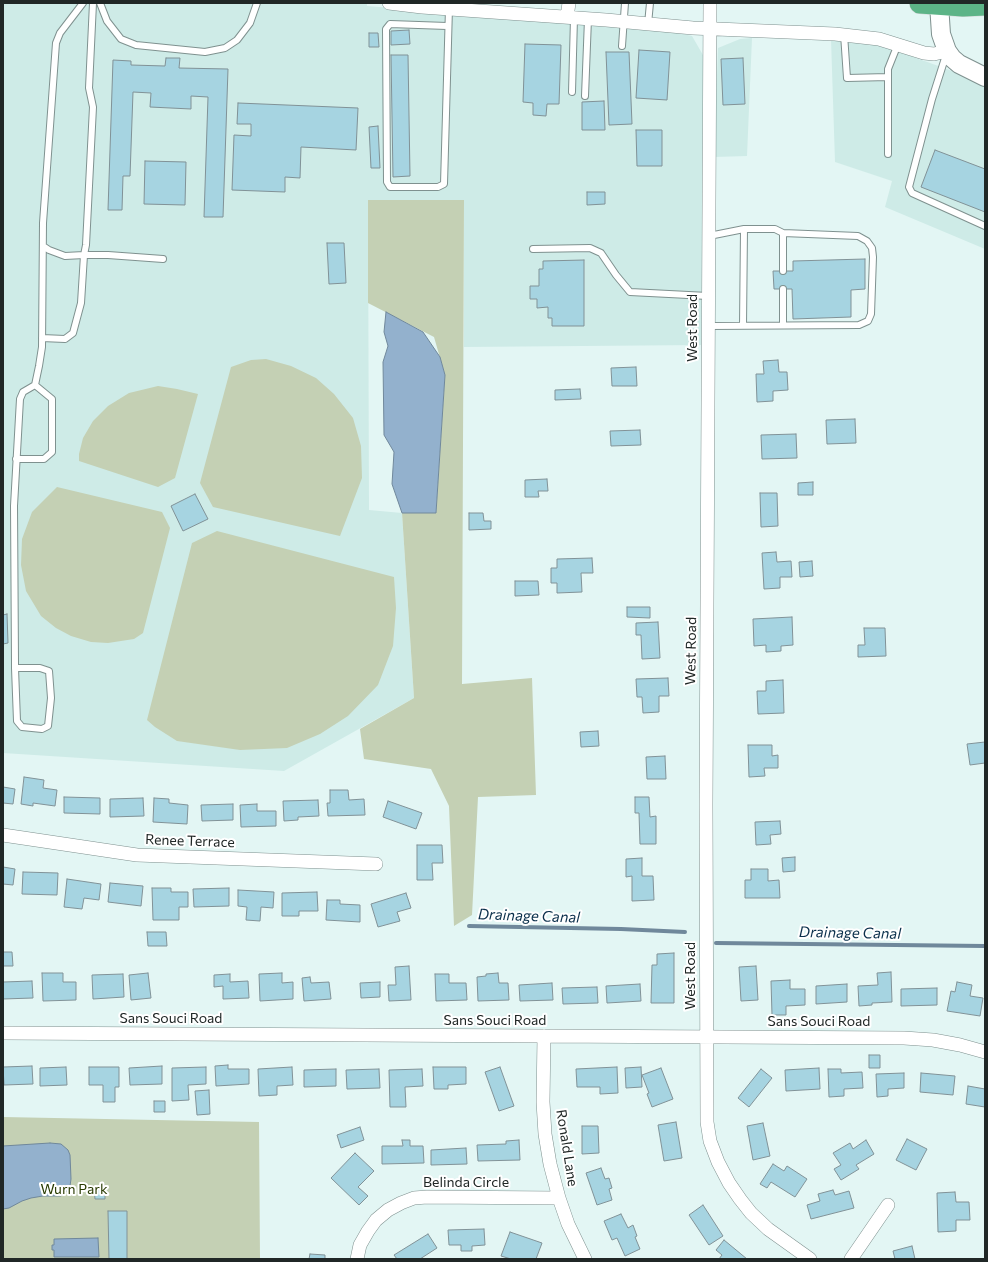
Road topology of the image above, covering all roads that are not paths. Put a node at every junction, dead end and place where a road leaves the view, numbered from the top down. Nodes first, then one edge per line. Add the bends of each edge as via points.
1 (83, 3) edge
2 (93, 3) edge
3 (100, 3) edge
4 (257, 3) edge
5 (389, 3) edge
6 (569, 3) edge
7 (625, 3) edge
8 (650, 3) edge
9 (710, 3) edge
10 (930, 4) edge
11 (964, 4) edge
12 (985, 5) edge
13 (449, 6) edge
14 (985, 10) edge
15 (571, 18) junction
16 (588, 19) junction
17 (624, 22) junction
18 (648, 24) junction
19 (447, 26) junction
20 (710, 29) junction
21 (844, 34) junction
22 (898, 44) junction
23 (622, 46) dead end
24 (947, 51) junction
25 (888, 77) junction
26 (985, 77) edge
27 (572, 92) dead end
28 (585, 96) dead end
29 (888, 154) dead end
30 (985, 226) edge
31 (744, 229) junction
32 (783, 233) junction
33 (708, 236) junction
34 (43, 246) junction
35 (533, 249) dead end
36 (84, 255) junction
37 (163, 260) dead end
38 (783, 271) dead end
39 (783, 289) dead end
40 (708, 296) junction
41 (783, 325) junction
42 (709, 326) junction
43 (743, 326) junction
44 (42, 338) junction
45 (35, 385) junction
46 (16, 459) junction
47 (15, 668) junction
48 (3, 835) edge
49 (376, 864) dead end
50 (3, 1033) edge
51 (544, 1036) junction
52 (706, 1037) junction
53 (985, 1052) edge
54 (559, 1198) junction
55 (888, 1205) dead end
56 (357, 1259) edge
57 (585, 1259) edge
58 (810, 1259) edge
59 (851, 1259) edge

1 - 34 lane via 60,33 56,43
2 - 36 lane via 89,88 93,107
3 - 4 lane via 107,21 121,39 136,45 205,52 225,48 237,40 250,23
5 - 13 street
6 - 15 street
7 - 17 lane
8 - 18 lane
9 - 20 street, West Road
10 - 11 highway
10 - 24 main road
11 - 12 highway
11 - 14 highway
13 - 15 street
13 - 19 lane
15 - 16 street
15 - 27 lane
16 - 17 street
16 - 28 lane
17 - 18 street
17 - 23 lane
18 - 20 street
19 - 19 lane via 444,184 438,188 390,187 387,182 386,29 390,24
20 - 21 street
20 - 33 street, West Road
21 - 22 street
21 - 25 lane via 847,78
22 - 24 street via 929,53
22 - 25 lane via 888,69
24 - 26 main road via 959,64
24 - 30 lane via 909,187 912,193
25 - 29 lane
31 - 32 lane via 775,229
31 - 33 lane
31 - 43 lane
32 - 38 lane
32 - 41 lane via 858,236 867,241 872,248 873,257 871,314 868,321 859,325
33 - 40 street, West Road
34 - 36 lane via 65,256
34 - 44 lane
35 - 40 lane via 590,248 602,253 630,292
36 - 37 lane
36 - 44 lane via 81,303 73,333 65,339
39 - 41 lane
40 - 42 street, West Road
41 - 43 lane
42 - 43 lane
42 - 52 street, West Road
44 - 45 lane
45 - 46 lane via 23,392 20,399
45 - 46 lane via 52,399 52,452 44,459
46 - 47 lane
47 - 47 lane via 17,721 22,727 42,729 48,726 51,698 49,671 40,668
48 - 49 street, Renee Terrace via 137,855
50 - 51 street, Sans Souci Road
51 - 52 street, Sans Souci Road
51 - 54 street, Ronald Lane via 545,1134
52 - 53 street, Sans Souci Road via 904,1038 933,1040
52 - 58 street, West Road via 706,1122 718,1162 729,1183 751,1213 768,1229
54 - 56 street, Belinda Circle via 414,1198 388,1210 376,1220 360,1245
54 - 57 street, Ronald Lane
55 - 59 street

